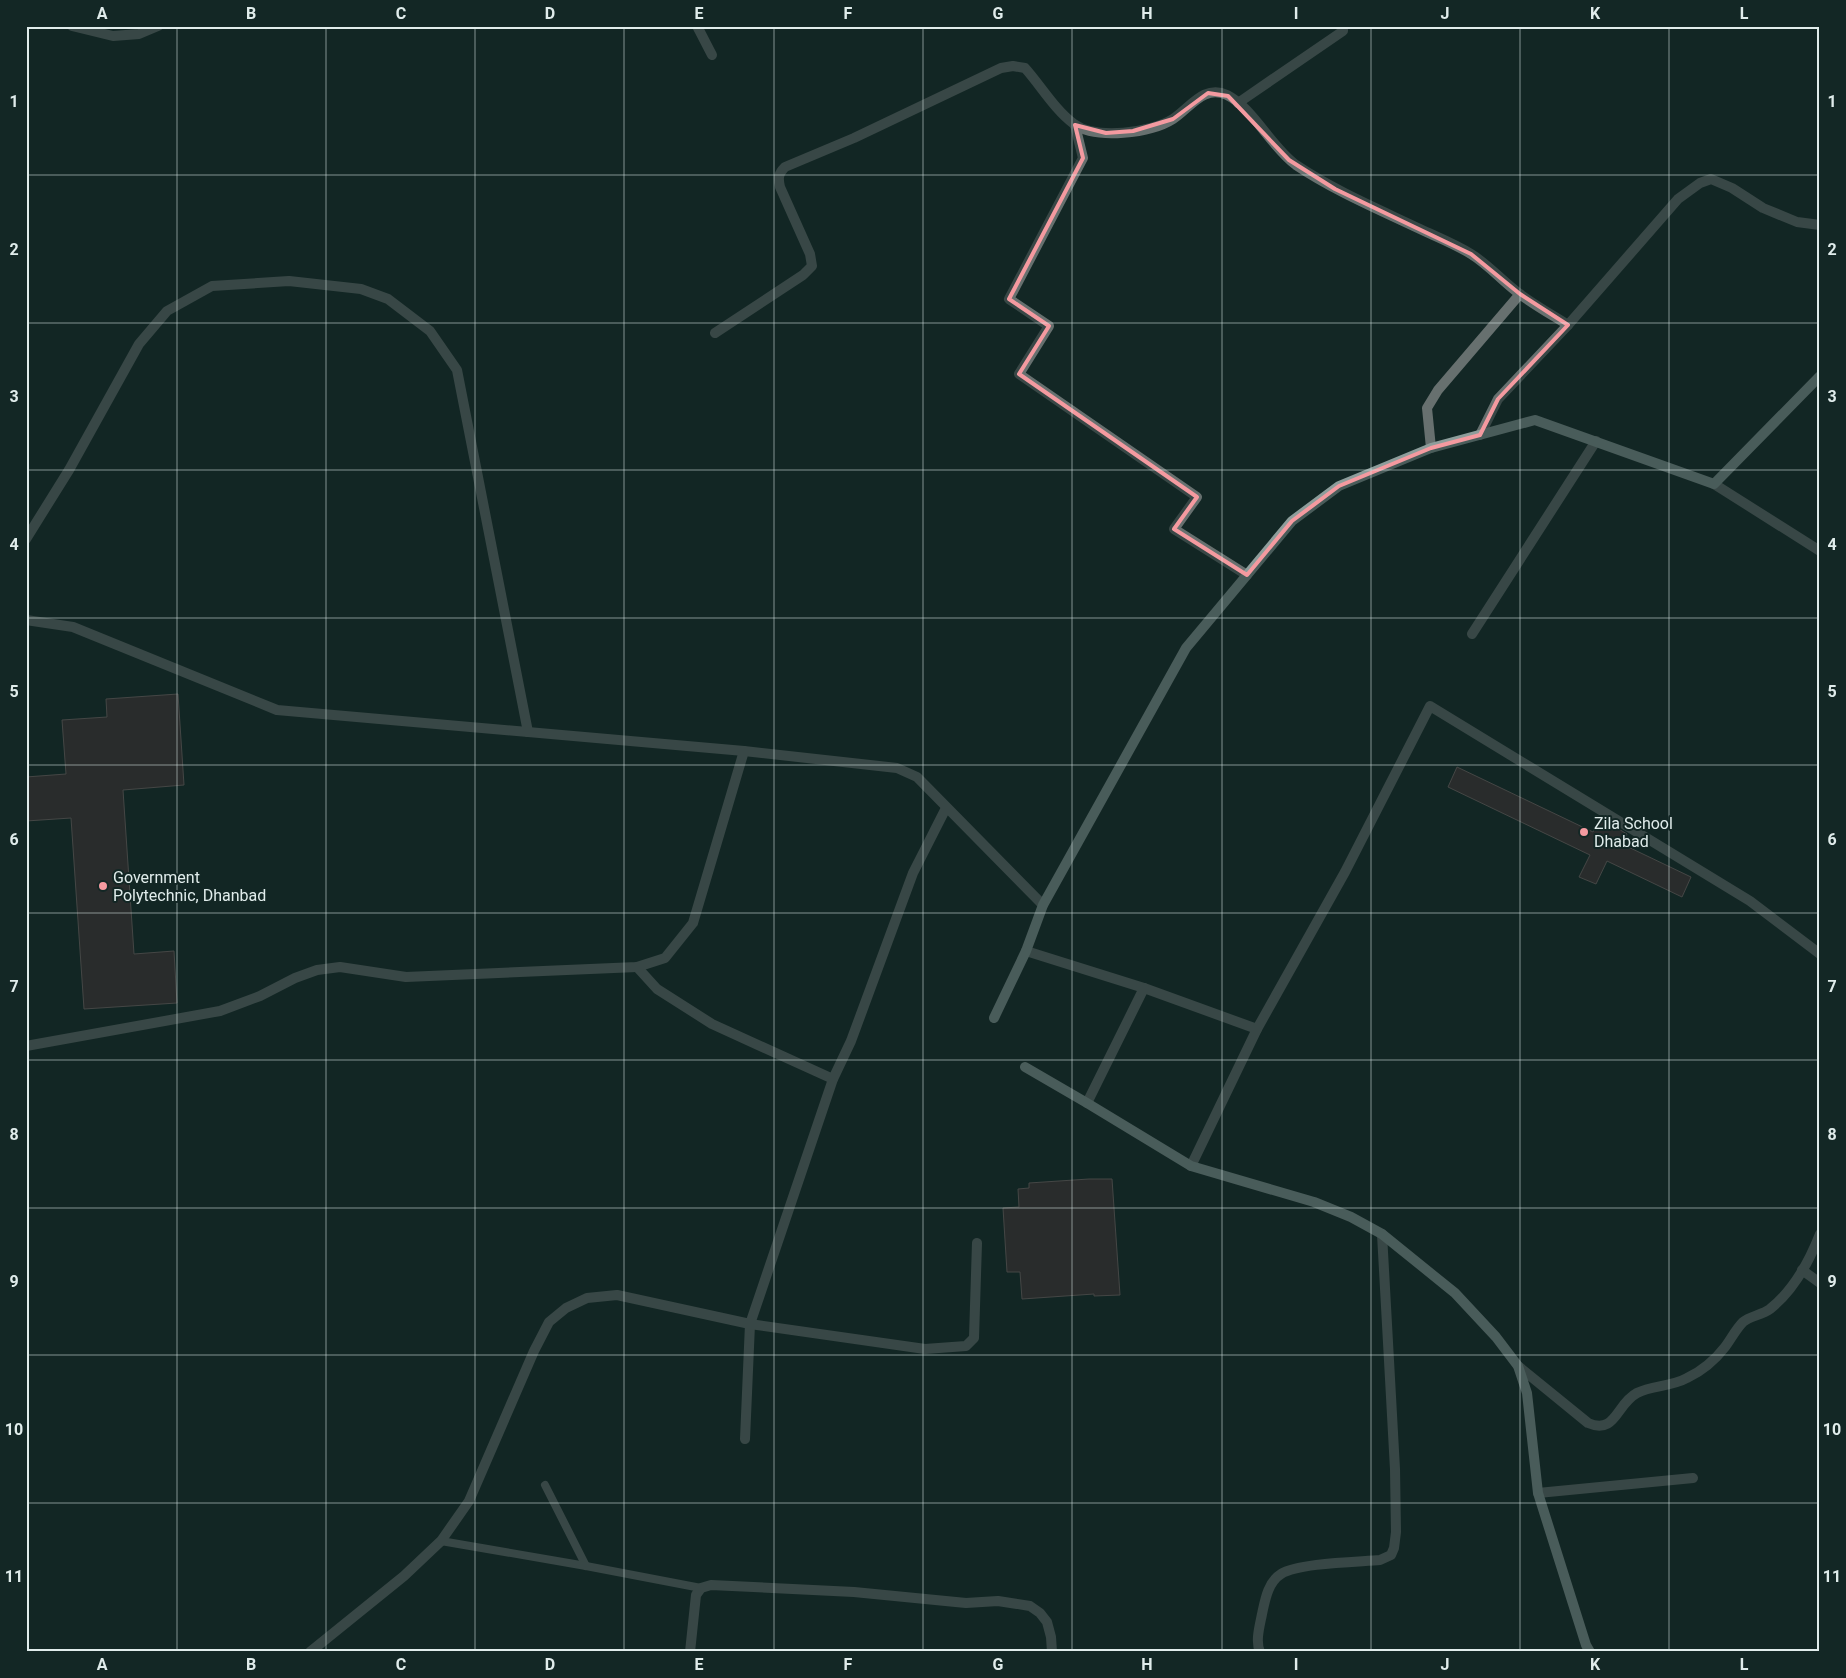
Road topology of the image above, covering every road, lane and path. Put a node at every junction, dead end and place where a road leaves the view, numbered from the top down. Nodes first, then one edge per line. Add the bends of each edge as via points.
1 (72, 26) edge
2 (158, 26) edge
3 (697, 26) edge
4 (1343, 26) edge
5 (712, 55) dead end
6 (1238, 103) junction
7 (1075, 125) junction
8 (1820, 225) edge
9 (1520, 294) junction
10 (1568, 325) junction
11 (715, 333) dead end
12 (1820, 376) edge
13 (1480, 435) junction
14 (1596, 441) junction
15 (1432, 448) junction
16 (1714, 484) junction
17 (26, 539) edge
18 (1820, 551) edge
19 (1247, 574) junction
20 (26, 620) edge
21 (1472, 634) dead end
22 (528, 732) junction
23 (744, 751) junction
24 (946, 808) junction
25 (1043, 906) junction
26 (1026, 951) junction
27 (1820, 954) edge
28 (637, 967) junction
29 (1144, 988) junction
30 (994, 1018) dead end
31 (1257, 1029) junction
32 (26, 1046) edge
33 (1025, 1067) dead end
34 (833, 1079) junction
35 (1087, 1103) junction
36 (1191, 1166) junction
37 (1382, 1234) junction
38 (1820, 1234) edge
39 (977, 1244) dead end
40 (1802, 1270) junction
41 (1820, 1283) edge
42 (750, 1324) junction
43 (1518, 1366) junction
44 (745, 1439) dead end
45 (1693, 1478) dead end
46 (545, 1486) dead end
47 (1538, 1493) junction
48 (441, 1541) junction
49 (586, 1566) junction
50 (702, 1588) junction
51 (310, 1652) edge
52 (690, 1652) edge
53 (1052, 1652) edge
54 (1260, 1652) edge
55 (1590, 1652) edge

1 - 2 street via 114,36 139,34
3 - 5 street
4 - 6 street via 1343,31
6 - 7 street via 1218,92 1208,93 1173,119 1133,132 1106,134
6 - 9 street via 1289,160 1335,189 1472,254
7 - 11 street via 1025,68 1013,66 1001,68 786,167 778,178 780,188 810,254 812,266 804,275
7 - 19 street via 1083,158 1009,299 1049,326 1019,374 1197,497 1174,528
8 - 10 street via 1797,222 1763,208 1711,179 1700,183 1678,200
9 - 10 street
9 - 15 street via 1438,390 1427,408
10 - 13 street via 1498,399
12 - 16 street
13 - 14 street via 1535,420
13 - 15 street
14 - 16 street
14 - 21 street
15 - 19 street via 1338,486 1292,521
16 - 18 street
17 - 22 street via 69,470 139,344 167,311 212,286 289,280 361,289 388,299 430,331 457,370
19 - 25 street via 1186,648
20 - 22 street via 73,627 277,710
22 - 23 street
23 - 24 street via 897,768 917,777
23 - 28 street via 693,923 665,958
24 - 25 street
24 - 34 street via 913,873 851,1041
25 - 26 street
26 - 29 street
26 - 30 street
27 - 31 street via 1750,901 1430,706 1345,872
28 - 32 street via 406,977 340,967 294,978 260,996 220,1011
28 - 34 street via 657,990 712,1024
29 - 31 street
29 - 35 street
31 - 36 street
33 - 35 street
34 - 42 street
35 - 36 street
36 - 37 street via 1314,1202 1351,1216
37 - 43 street via 1455,1293
37 - 54 street via 1395,1469 1394,1548 1391,1555 1380,1560 1295,1568 1280,1574 1267,1594 1258,1638
38 - 40 street via 1811,1258
39 - 42 street via 974,1338 966,1346 925,1349
40 - 41 street
40 - 43 street via 1788,1291 1769,1310 1744,1321 1706,1367 1686,1379 1635,1394 1606,1426 1596,1427 1588,1423
42 - 44 street
42 - 48 street via 617,1295 587,1298 566,1308 549,1322 469,1501
43 - 47 street via 1527,1393
45 - 47 street
46 - 49 lane
47 - 55 street via 1567,1590
48 - 49 lane
48 - 51 street via 404,1576
49 - 50 lane
50 - 52 street via 696,1595
50 - 53 street via 711,1585 854,1592 1030,1606 1047,1622

